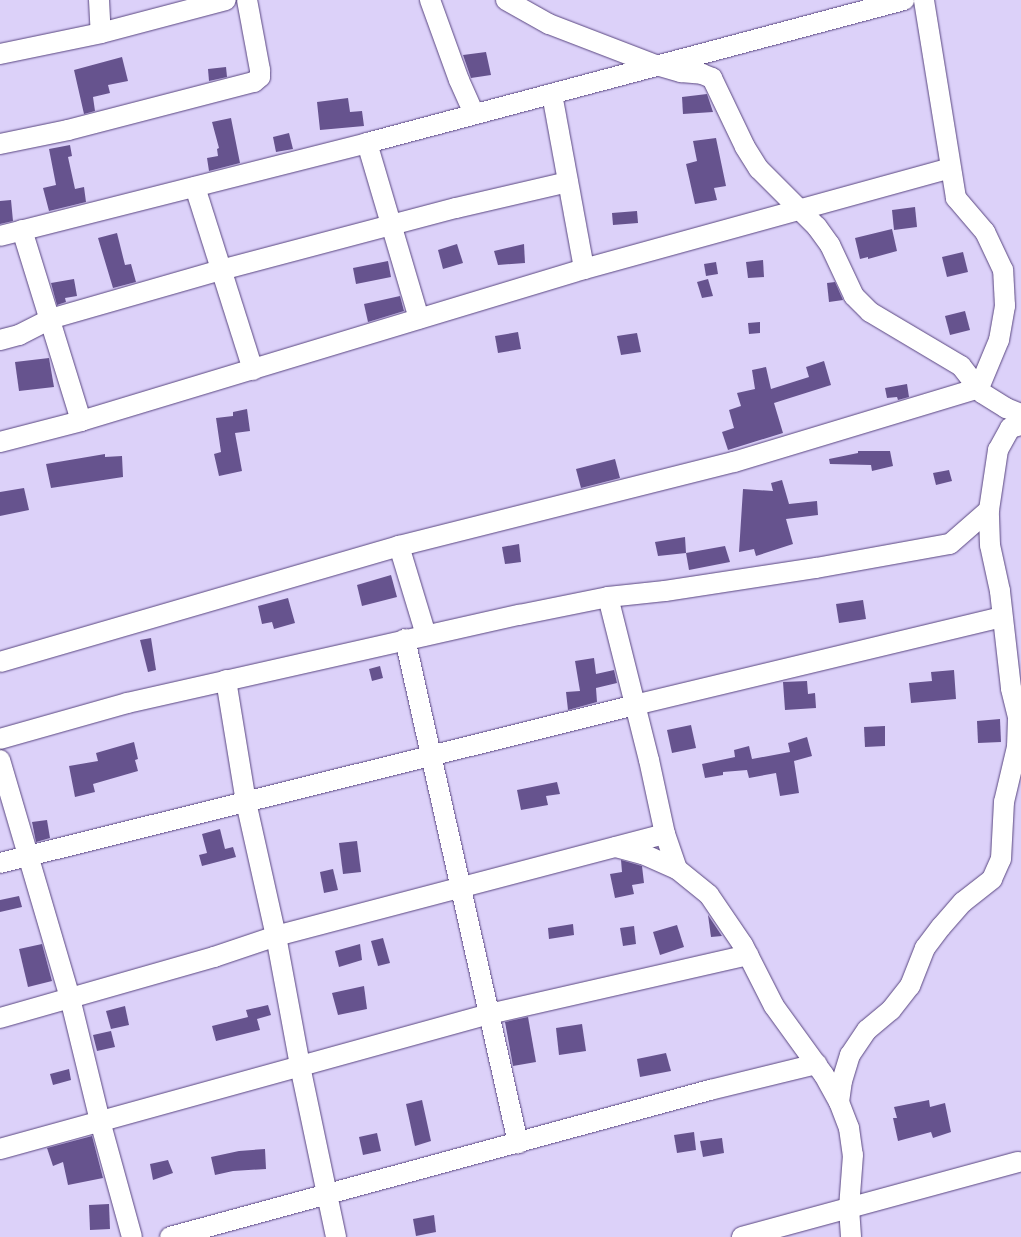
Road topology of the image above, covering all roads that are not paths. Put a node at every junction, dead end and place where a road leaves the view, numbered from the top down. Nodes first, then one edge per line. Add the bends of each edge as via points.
1 (99, 0) edge
2 (226, 0) edge
3 (247, 0) edge
4 (430, 0) edge
5 (506, 0) edge
6 (904, 0) edge
7 (924, 0) edge
8 (101, 33) junction
9 (0, 54) edge
10 (656, 65) junction
11 (552, 94) junction
12 (474, 114) junction
13 (367, 143) junction
14 (0, 144) edge
15 (950, 168) junction
16 (568, 182) junction
17 (195, 186) junction
18 (799, 210) junction
19 (390, 226) junction
20 (22, 230) junction
21 (0, 236) edge
22 (221, 270) junction
23 (584, 270) junction
24 (419, 318) junction
25 (50, 319) junction
26 (0, 340) edge
27 (253, 370) junction
28 (979, 388) junction
29 (1021, 414) edge
30 (81, 421) junction
31 (1021, 425) edge
32 (0, 442) edge
33 (989, 510) junction
34 (399, 546) junction
35 (608, 597) junction
36 (1002, 617) junction
37 (426, 635) junction
38 (405, 639) junction
39 (0, 662) edge
40 (226, 680) junction
41 (635, 705) junction
42 (0, 739) edge
43 (432, 756) junction
44 (0, 760) edge
45 (246, 802) junction
46 (664, 834) junction
47 (614, 847) junction
48 (27, 856) junction
49 (0, 863) edge
50 (678, 869) junction
51 (460, 887) junction
52 (276, 936) junction
53 (748, 956) junction
54 (70, 998) junction
55 (489, 1014) junction
56 (0, 1018) edge
57 (817, 1064) junction
58 (300, 1066) junction
59 (839, 1102) junction
60 (100, 1121) junction
61 (518, 1143) junction
62 (0, 1149) edge
63 (1018, 1162) dead end
64 (327, 1194) junction
65 (849, 1208) junction
66 (132, 1237) edge
67 (170, 1237) edge
68 (336, 1237) edge
69 (742, 1237) edge
70 (851, 1237) edge

1 - 8 street
2 - 8 street
3 - 14 street via 260,70 260,78 254,82 68,130
4 - 12 street
5 - 10 street via 550,24
6 - 10 street
7 - 15 street
8 - 9 street
10 - 11 street
10 - 18 street via 712,78 759,169
11 - 12 street
11 - 16 street
12 - 13 street
13 - 17 street
13 - 19 street
15 - 18 street
15 - 28 street via 956,198 985,232 1003,270 1005,306 999,340
16 - 19 street
16 - 23 street
17 - 20 street
17 - 22 street
18 - 23 street
18 - 28 street via 830,245 854,296 870,312 961,366
19 - 22 street
19 - 24 street
20 - 21 street
20 - 25 street
22 - 25 street
22 - 27 street
23 - 24 street
24 - 27 street
25 - 26 street via 19,335
25 - 30 street
27 - 30 street
28 - 29 street via 1006,408
28 - 34 street via 734,462
30 - 32 street
31 - 33 street via 1010,428 998,450
33 - 35 street via 950,544 816,568
33 - 36 street via 990,545
34 - 37 street
34 - 39 street
35 - 37 street
35 - 41 street
36 - 41 street
36 - 59 street via 1018,717 1017,747 1004,802 1001,859 992,879 963,902 925,948 910,986 891,1010 867,1030 850,1054
37 - 38 street
38 - 40 street
38 - 43 street
40 - 42 street via 127,703
40 - 45 street
41 - 43 street
41 - 46 street
43 - 45 street
43 - 51 street
44 - 48 street
45 - 48 street
45 - 52 street
46 - 47 street
46 - 50 street
47 - 50 street via 643,854
47 - 51 street
48 - 49 street
48 - 54 street
50 - 53 street via 709,895
51 - 52 street
51 - 55 street
52 - 54 street
52 - 58 street
53 - 55 street
53 - 57 street via 774,1006
54 - 56 street
54 - 60 street
55 - 58 street
55 - 61 street
57 - 59 street
57 - 61 street
58 - 60 street
58 - 64 street
59 - 65 street via 849,1128 853,1154
60 - 62 street
60 - 66 street
61 - 64 street
63 - 65 street
64 - 67 street
64 - 68 street
65 - 69 street
65 - 70 street

